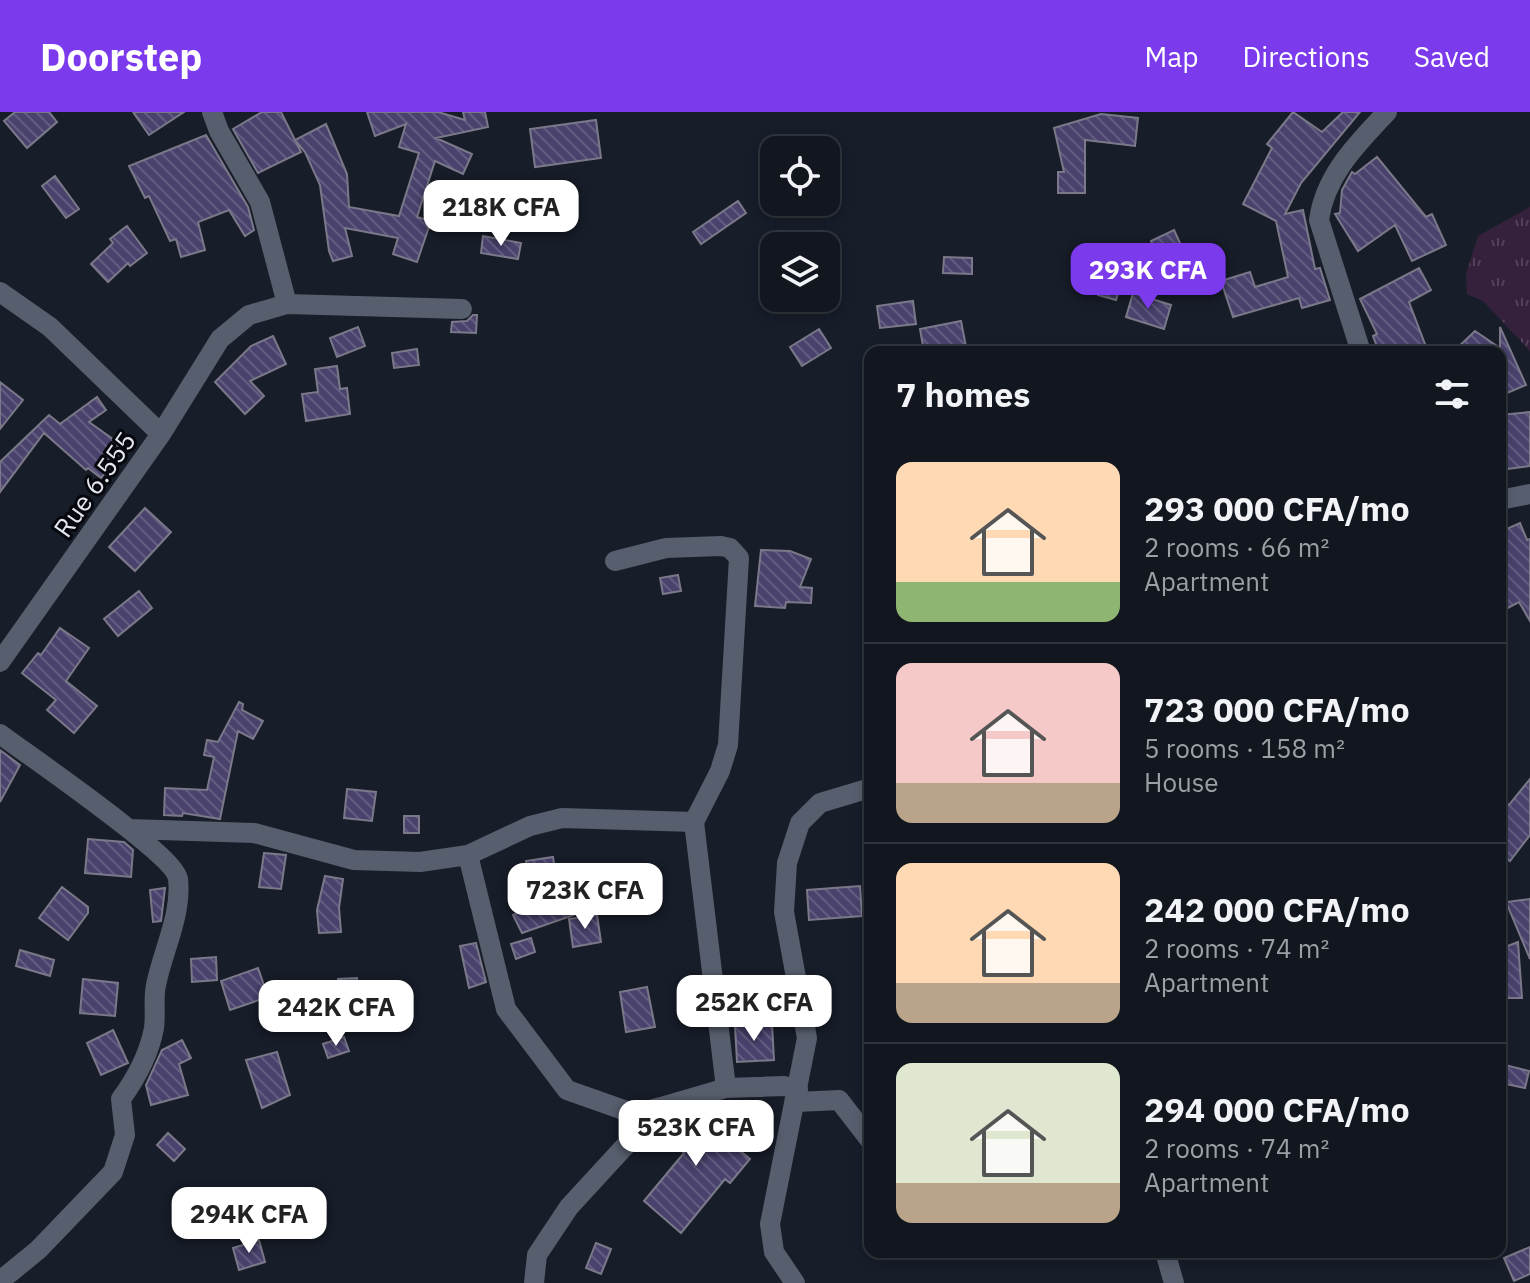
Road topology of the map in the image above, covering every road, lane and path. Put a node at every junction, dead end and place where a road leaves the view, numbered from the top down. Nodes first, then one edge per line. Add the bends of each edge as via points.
1 (212, 112) edge
2 (1387, 112) edge
3 (0, 292) edge
4 (287, 304) junction
5 (462, 309) dead end
6 (1359, 346) edge
7 (161, 434) junction
8 (1530, 494) edge
9 (1506, 499) edge
10 (615, 561) dead end
11 (0, 662) edge
12 (0, 734) edge
13 (864, 790) edge
14 (694, 822) junction
15 (129, 829) junction
16 (468, 855) junction
17 (726, 1088) junction
18 (797, 1096) junction
19 (661, 1107) junction
20 (864, 1132) edge
21 (1167, 1258) edge
22 (0, 1281) edge
23 (534, 1283) edge
24 (795, 1283) edge
25 (1174, 1283) edge

1 - 4 street via 260,202
2 - 6 street via 1336,171 1322,199 1319,220
3 - 7 street, Rue 6.555 via 50,327
4 - 5 street
4 - 7 street via 249,315 220,339
7 - 11 street, Rue 6.555
8 - 9 street
10 - 14 street via 666,548 721,546 739,558 728,745
12 - 15 street
13 - 18 street via 820,803 800,823 787,863 784,912 807,1038
14 - 16 street via 562,818 530,826
14 - 17 street
15 - 16 street via 254,833 354,860 420,862
15 - 22 street via 169,861 178,876 176,914 155,988 153,1029 141,1070 121,1099 125,1135 113,1172 38,1250
16 - 19 street via 506,1009 567,1090 635,1114
17 - 18 street via 784,1086
17 - 19 street
18 - 20 street via 839,1100
18 - 24 street via 770,1224 774,1252
19 - 23 street via 569,1207 537,1255
21 - 25 street

